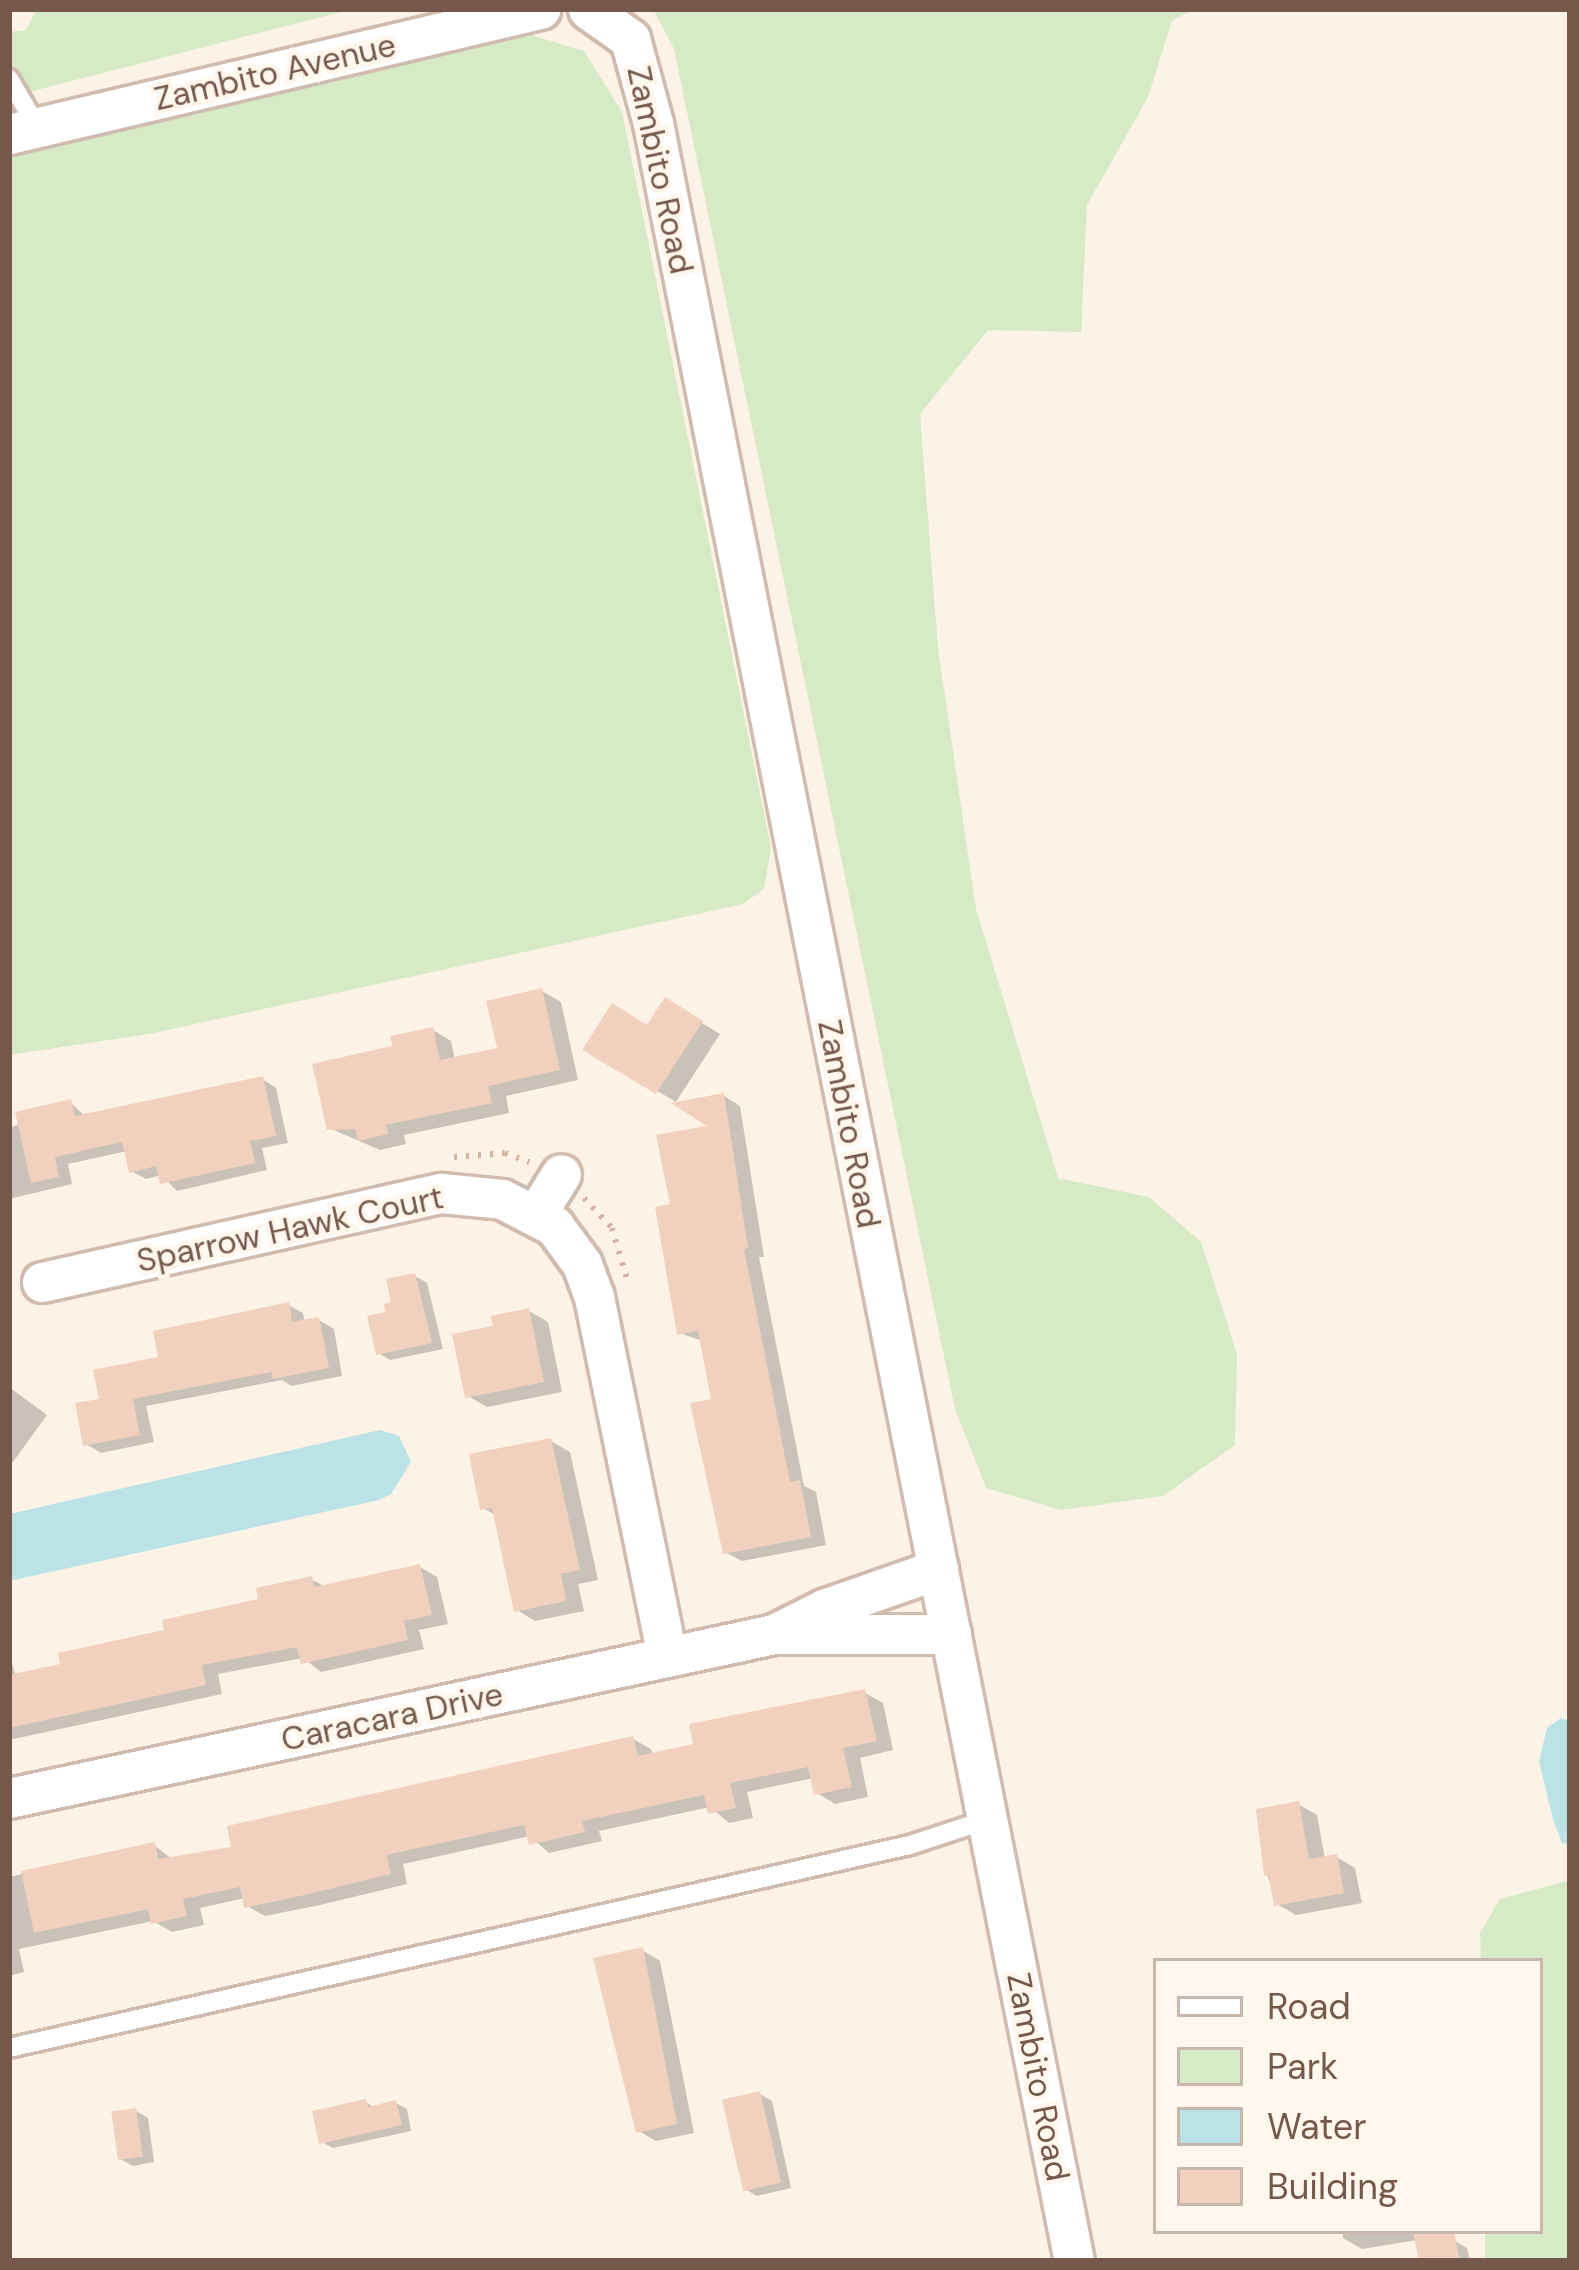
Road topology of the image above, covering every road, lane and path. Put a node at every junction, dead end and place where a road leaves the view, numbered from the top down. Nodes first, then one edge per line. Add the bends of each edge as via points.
1 (540, 9) edge
2 (588, 9) edge
3 (9, 80) edge
4 (24, 131) edge
5 (439, 1158) dead end
6 (561, 1174) junction
7 (535, 1216) junction
8 (42, 1282) dead end
9 (631, 1295) dead end
10 (938, 1569) junction
11 (774, 1634) junction
12 (951, 1634) junction
13 (667, 1657) junction
14 (9, 1798) edge
15 (989, 1819) junction
16 (9, 2048) edge
17 (1074, 2261) edge

1 - 4 street, Zambito Avenue
2 - 10 street, Zambito Road via 630,39 653,122
3 - 4 lane
5 - 6 path via 506,1153
6 - 7 street
6 - 9 path via 612,1228
7 - 8 street, Sparrow Hawk Court via 502,1199 441,1193
7 - 13 street, Sparrow Hawk Court via 554,1226 582,1264 594,1297
10 - 11 street, Caracara Drive
10 - 12 street, Zambito Road
11 - 12 street, Caracara Drive
11 - 13 street, Caracara Drive
12 - 15 street, Zambito Road
13 - 14 street, Caracara Drive
15 - 16 lane via 910,1844
15 - 17 street, Zambito Road

